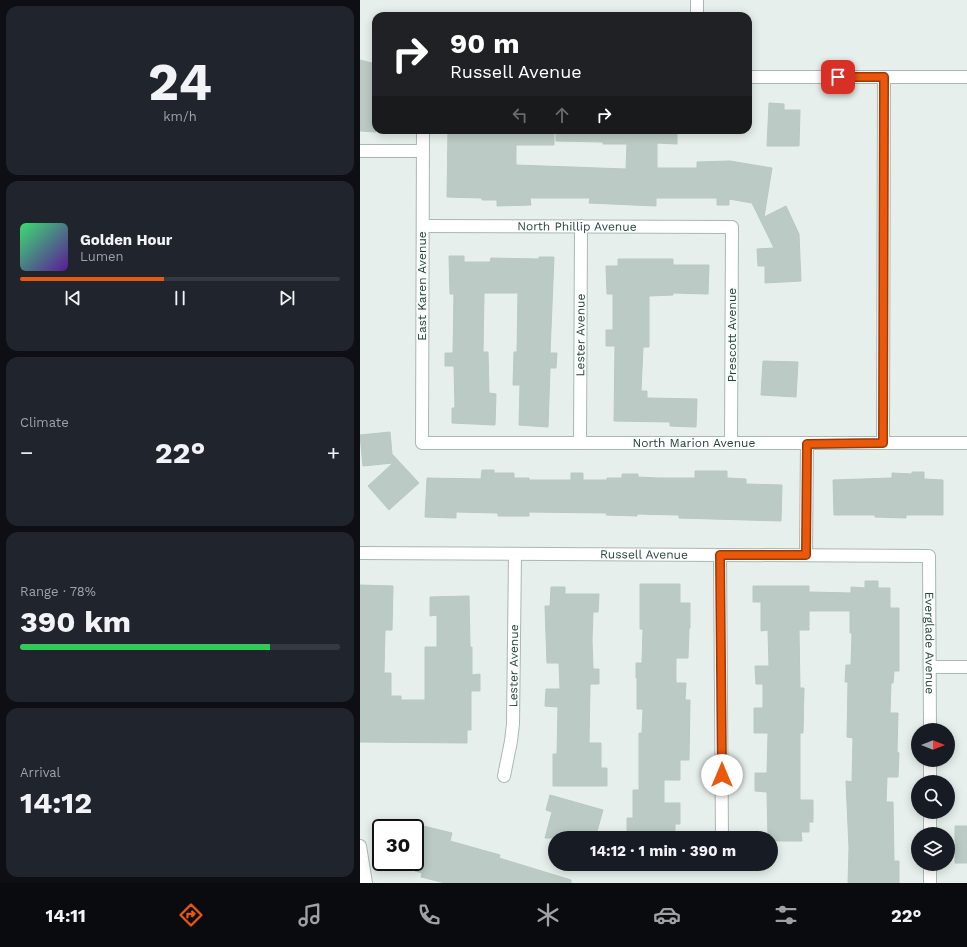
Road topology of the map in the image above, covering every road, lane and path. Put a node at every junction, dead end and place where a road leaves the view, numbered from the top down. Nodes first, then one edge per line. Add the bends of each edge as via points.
1 (697, 0) edge
2 (697, 12) edge
3 (752, 77) edge
4 (884, 77) junction
5 (967, 77) edge
6 (423, 134) edge
7 (360, 151) edge
8 (423, 151) junction
9 (423, 226) junction
10 (581, 226) junction
11 (732, 227) joint
12 (422, 443) joint
13 (580, 443) junction
14 (731, 443) junction
15 (883, 443) junction
16 (967, 443) edge
17 (807, 444) junction
18 (360, 553) edge
19 (515, 554) junction
20 (720, 555) junction
21 (806, 555) junction
22 (929, 556) joint
23 (930, 666) junction
24 (967, 667) edge
25 (930, 723) edge
26 (504, 776) dead end
27 (722, 831) edge
28 (360, 846) edge
29 (930, 871) edge
30 (366, 883) edge
31 (930, 883) edge

1 - 2 street
3 - 4 street
4 - 5 street
4 - 15 street
6 - 8 street, East Karen Avenue
7 - 8 street
8 - 9 street, East Karen Avenue
9 - 10 street, North Phillip Avenue
9 - 12 street, East Karen Avenue
10 - 11 street, North Phillip Avenue
10 - 13 street, Lester Avenue
11 - 14 street, Prescott Avenue
12 - 13 street, North Marion Avenue
13 - 14 street, North Marion Avenue
14 - 17 street, North Marion Avenue
15 - 16 street, North Marion Avenue
15 - 17 street, North Marion Avenue
17 - 21 street
18 - 19 street, Russell Avenue
19 - 20 street, Russell Avenue
19 - 26 street, Lester Avenue via 513,724
20 - 21 street, Russell Avenue
20 - 27 street
21 - 22 street, Russell Avenue
22 - 23 street, Everglade Avenue
23 - 24 street
23 - 25 street, Everglade Avenue
28 - 30 street
29 - 31 street

